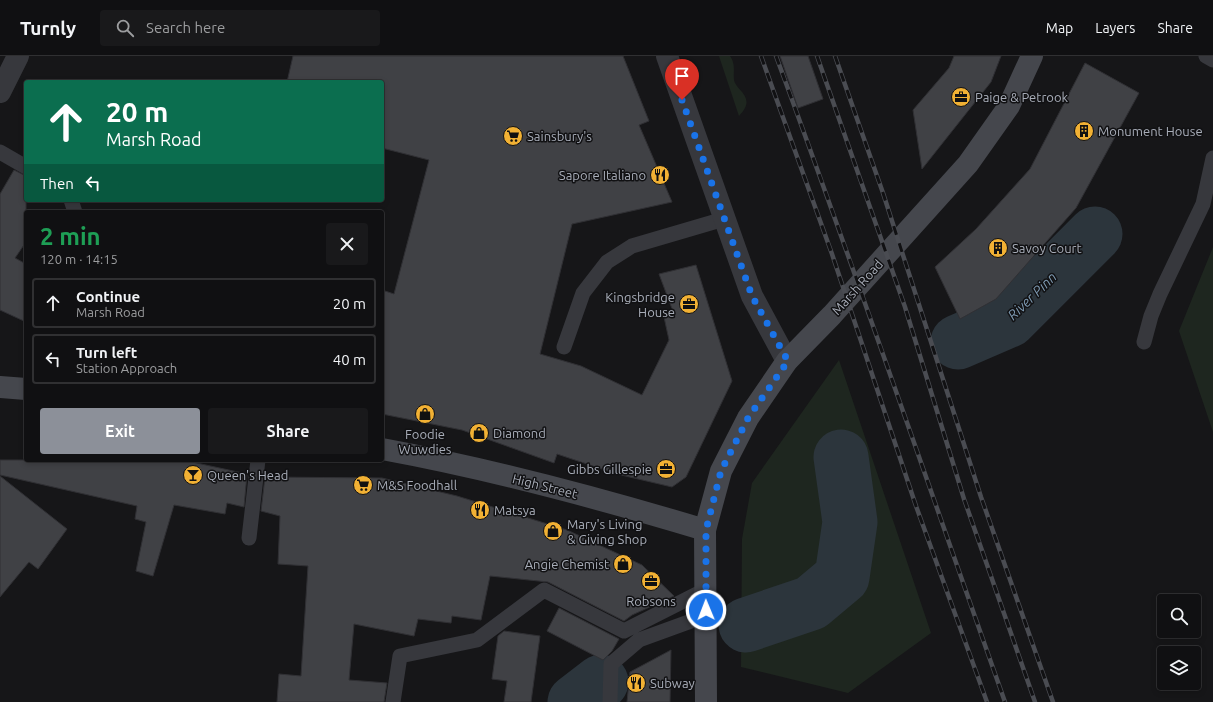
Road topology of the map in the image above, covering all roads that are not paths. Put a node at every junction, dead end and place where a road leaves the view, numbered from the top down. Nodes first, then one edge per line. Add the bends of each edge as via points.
1 (18, 56) edge
2 (667, 56) edge
3 (1032, 56) edge
4 (1206, 56) edge
5 (1213, 60) edge
6 (0, 92) edge
7 (0, 152) edge
8 (1213, 158) edge
9 (24, 166) edge
10 (724, 219) junction
11 (1144, 342) dead end
12 (564, 347) dead end
13 (788, 361) junction
14 (0, 387) edge
15 (24, 389) edge
16 (384, 449) edge
17 (258, 462) edge
18 (706, 530) junction
19 (249, 538) dead end
20 (706, 590) junction
21 (706, 616) junction
22 (393, 702) edge
23 (610, 702) edge
24 (706, 702) edge

1 - 6 street
2 - 10 street
3 - 13 street, Marsh Road via 1009,106 968,164
4 - 5 lane
7 - 9 lane
8 - 11 lane via 1203,204 1160,294
10 - 12 lane via 632,246 607,262 583,293
10 - 13 street via 752,296
13 - 18 street, Marsh Road via 748,418 721,471
14 - 15 street
16 - 18 street, High Street via 445,461 634,508
17 - 19 lane
18 - 20 street, Marsh Road
20 - 21 street, Marsh Road
20 - 22 lane via 624,631 544,590 477,640 400,656
21 - 23 lane via 639,640 611,664
21 - 24 street, Marsh Road

